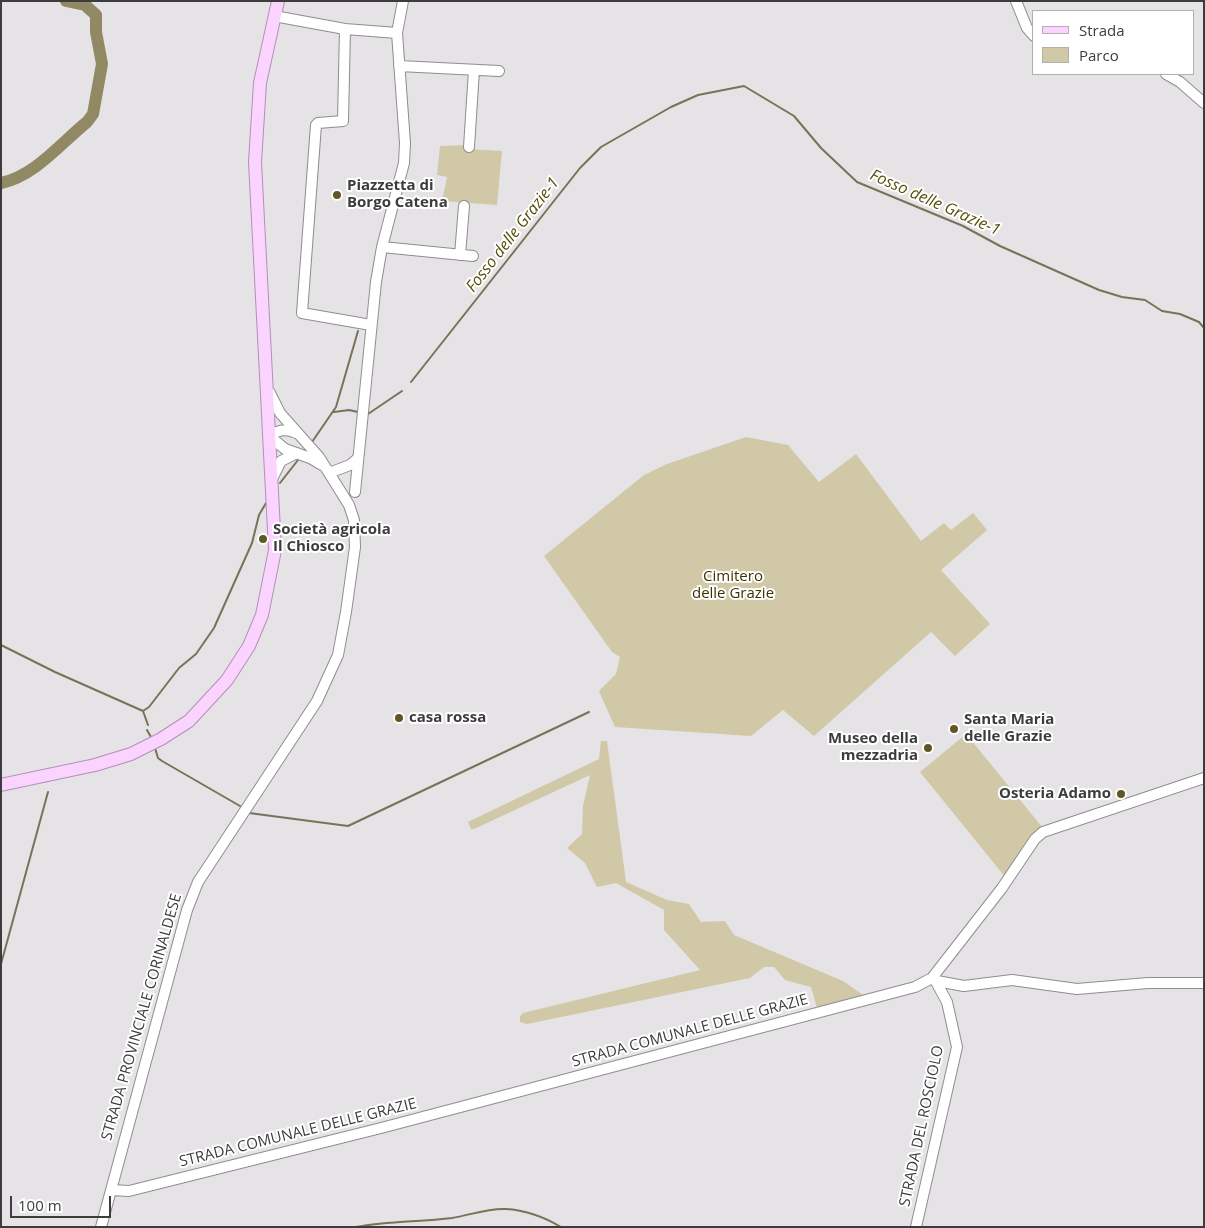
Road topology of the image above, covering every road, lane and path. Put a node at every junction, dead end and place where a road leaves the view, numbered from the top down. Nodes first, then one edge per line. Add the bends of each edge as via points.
1 (278, 1) edge
2 (403, 1) edge
3 (1016, 1) edge
4 (274, 16) junction
5 (345, 29) junction
6 (397, 33) junction
7 (1032, 34) edge
8 (399, 66) junction
9 (474, 70) junction
10 (499, 71) dead end
11 (1168, 75) edge
12 (1204, 103) edge
13 (469, 148) dead end
14 (464, 206) dead end
15 (382, 247) junction
16 (460, 255) junction
17 (473, 256) dead end
18 (372, 325) junction
19 (266, 380) junction
20 (297, 433) junction
21 (269, 436) junction
22 (297, 453) junction
23 (357, 459) junction
24 (329, 473) junction
25 (271, 485) junction
26 (355, 492) dead end
27 (1204, 778) edge
28 (1, 785) edge
29 (934, 979) junction
30 (1204, 983) edge
31 (111, 1190) junction
32 (101, 1227) edge
33 (916, 1227) edge

1 - 4 main road, STRADA PROVINCIALE CORINALDESE
2 - 6 street
3 - 7 street
4 - 5 street
4 - 19 main road, STRADA PROVINCIALE CORINALDESE via 260,82 255,162
5 - 6 street
5 - 18 street via 343,121 319,122 316,125 302,313
6 - 8 street
8 - 9 street
8 - 15 street via 404,164
9 - 10 street
9 - 13 street
11 - 12 street
14 - 16 street
15 - 16 street
15 - 18 street
16 - 17 street
18 - 23 street
19 - 20 street, STRADA PROVINCIALE CORINALDESE via 273,403
19 - 21 main road, STRADA PROVINCIALE CORINALDESE
20 - 21 street via 288,429
20 - 24 street, STRADA PROVINCIALE CORINALDESE
21 - 22 street, STRADA PROVINCIALE CORINALDESE via 285,449
21 - 25 main road
22 - 24 street, STRADA PROVINCIALE CORINALDESE via 319,462
22 - 25 street via 277,466
23 - 24 street
23 - 26 street
24 - 31 street, STRADA PROVINCIALE CORINALDESE via 343,493 354,520 354,547 338,655 317,700 198,882 187,910
25 - 28 main road via 275,550 262,615 239,663 211,699 188,721 130,754 95,765
27 - 29 street, STRADA COMUNALE DELLE GRAZIE via 1043,832
29 - 30 street via 964,986 1012,980 1077,988
29 - 31 street, STRADA COMUNALE DELLE GRAZIE via 916,987 391,1126 129,1191
29 - 33 street, STRADA DEL ROSCIOLO via 951,1013 957,1046
31 - 32 street, STRADA PROVINCIALE CORINALDESE

